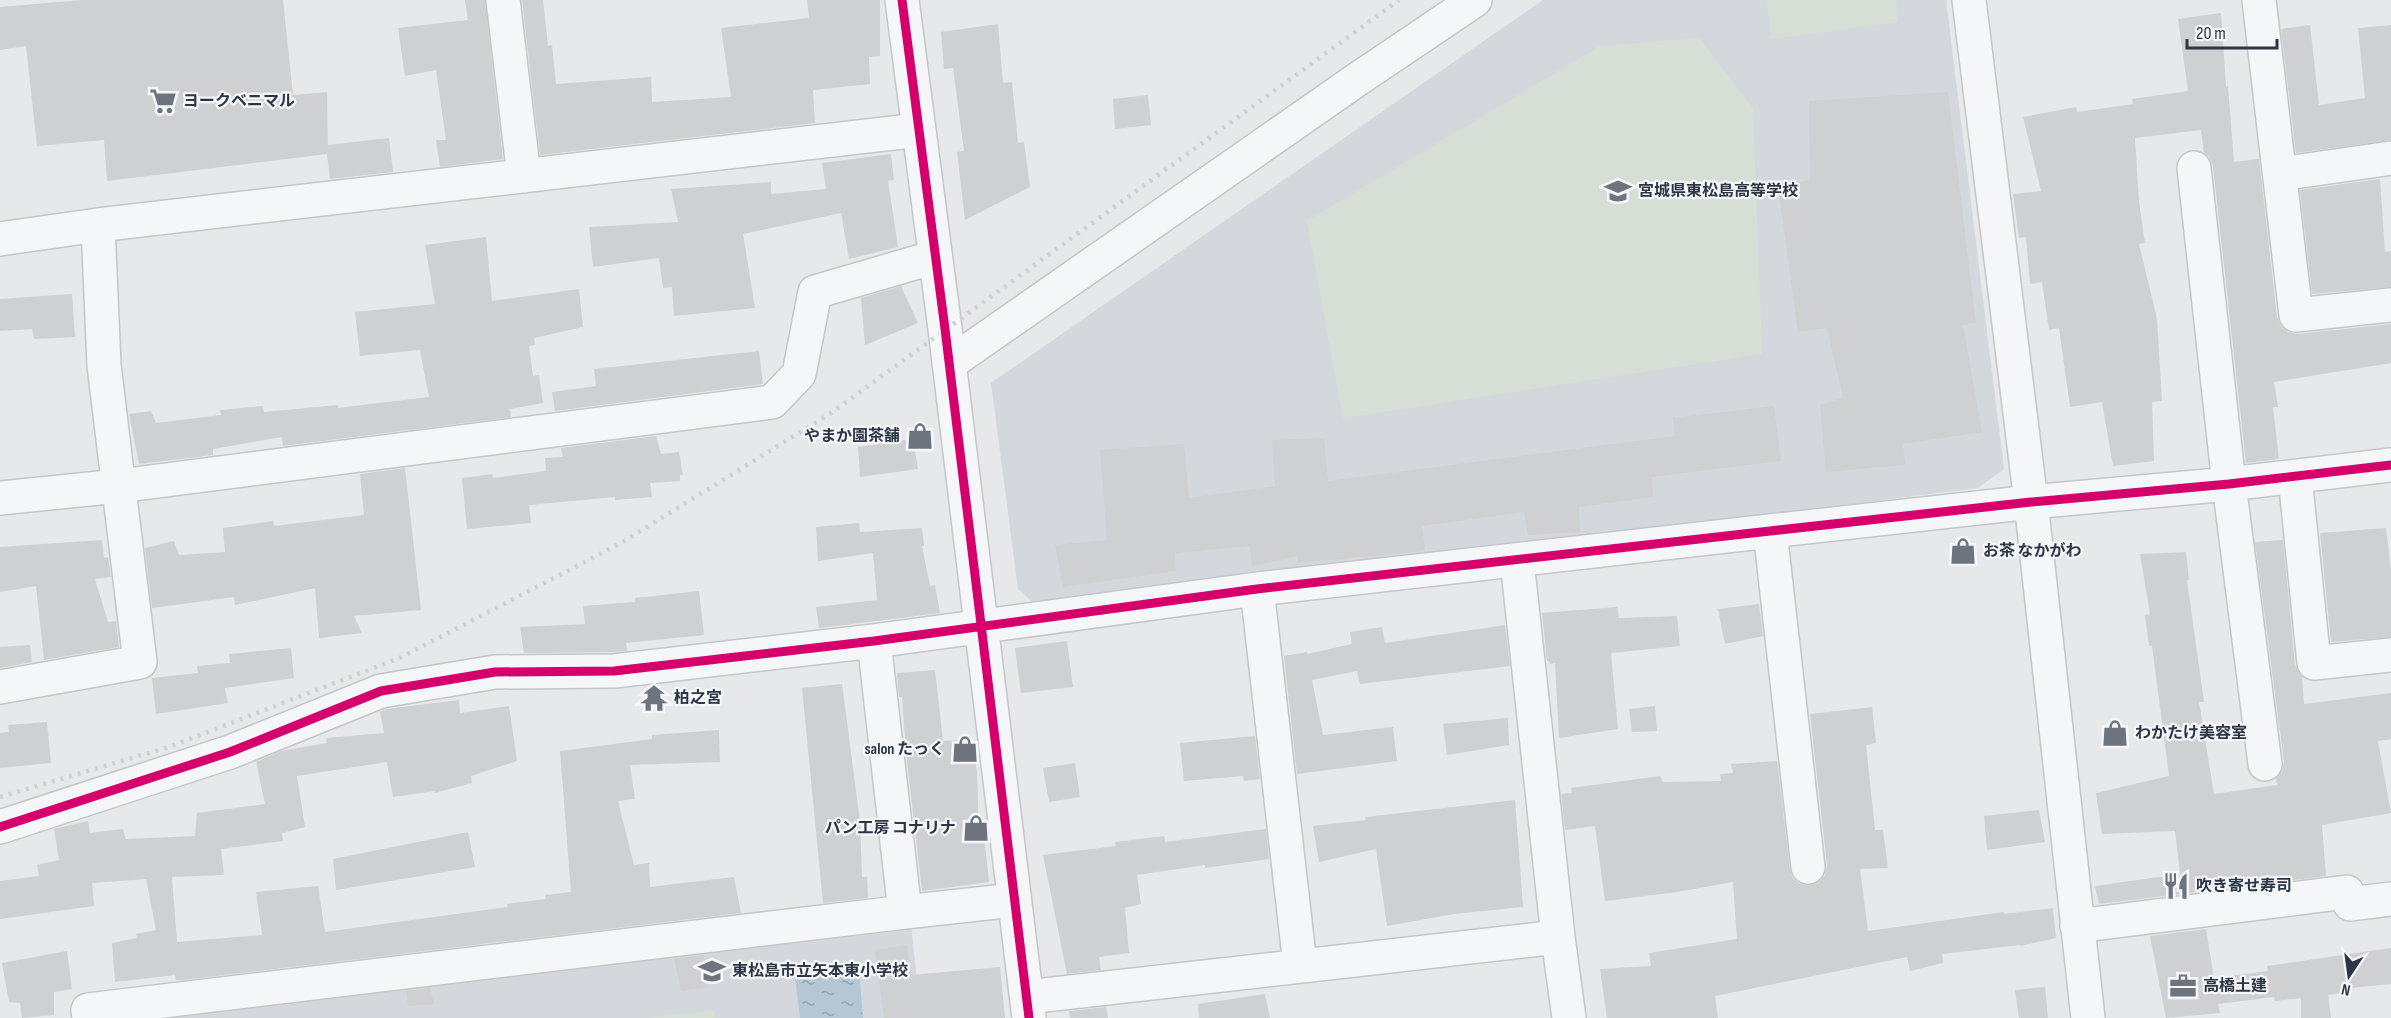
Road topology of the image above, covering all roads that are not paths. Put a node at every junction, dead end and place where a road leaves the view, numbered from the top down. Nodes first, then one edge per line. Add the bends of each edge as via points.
1 (503, 0) edge
2 (902, 0) edge
3 (1475, 0) edge
4 (1969, 0) edge
5 (2259, 0) edge
6 (919, 130) junction
7 (2391, 158) edge
8 (2194, 168) dead end
9 (2280, 174) junction
10 (524, 176) junction
11 (98, 225) junction
12 (0, 238) edge
13 (935, 257) junction
14 (2391, 305) edge
15 (949, 364) junction
16 (2391, 465) edge
17 (2295, 477) junction
18 (2229, 484) junction
19 (119, 486) junction
20 (0, 498) edge
21 (2031, 502) junction
22 (1770, 531) junction
23 (1517, 561) junction
24 (1257, 589) junction
25 (981, 626) junction
26 (874, 641) junction
27 (2391, 655) edge
28 (0, 687) edge
29 (2265, 764) dead end
30 (0, 827) edge
31 (1808, 867) dead end
32 (2391, 899) edge
33 (1014, 900) junction
34 (905, 912) junction
35 (2077, 926) junction
36 (1558, 937) junction
37 (1300, 965) junction
38 (1028, 1008) edge
39 (89, 1018) edge
40 (1569, 1018) edge
41 (2088, 1018) edge

1 - 10 street
2 - 6 street
3 - 15 street
4 - 21 street
5 - 9 street
6 - 10 street
6 - 13 street
7 - 9 street
8 - 18 street
9 - 14 street via 2296,315
10 - 11 street
11 - 12 street
11 - 19 street via 104,365
13 - 15 street
13 - 19 street via 815,292 799,374 772,402
15 - 25 street
16 - 17 street
17 - 18 street
17 - 27 street via 2314,663
18 - 21 street
18 - 29 street
19 - 20 street
19 - 28 street via 140,662
21 - 22 street
21 - 35 street
22 - 23 street
22 - 31 street
23 - 24 street
23 - 36 street
24 - 25 street
24 - 37 street
25 - 26 street
25 - 33 street
26 - 30 street via 614,670 495,672 381,691 230,752
26 - 34 street
32 - 35 street via 2350,904 2347,892
33 - 34 street
33 - 38 street
34 - 39 street via 88,1010
35 - 41 street
36 - 37 street
36 - 40 street
37 - 38 street

